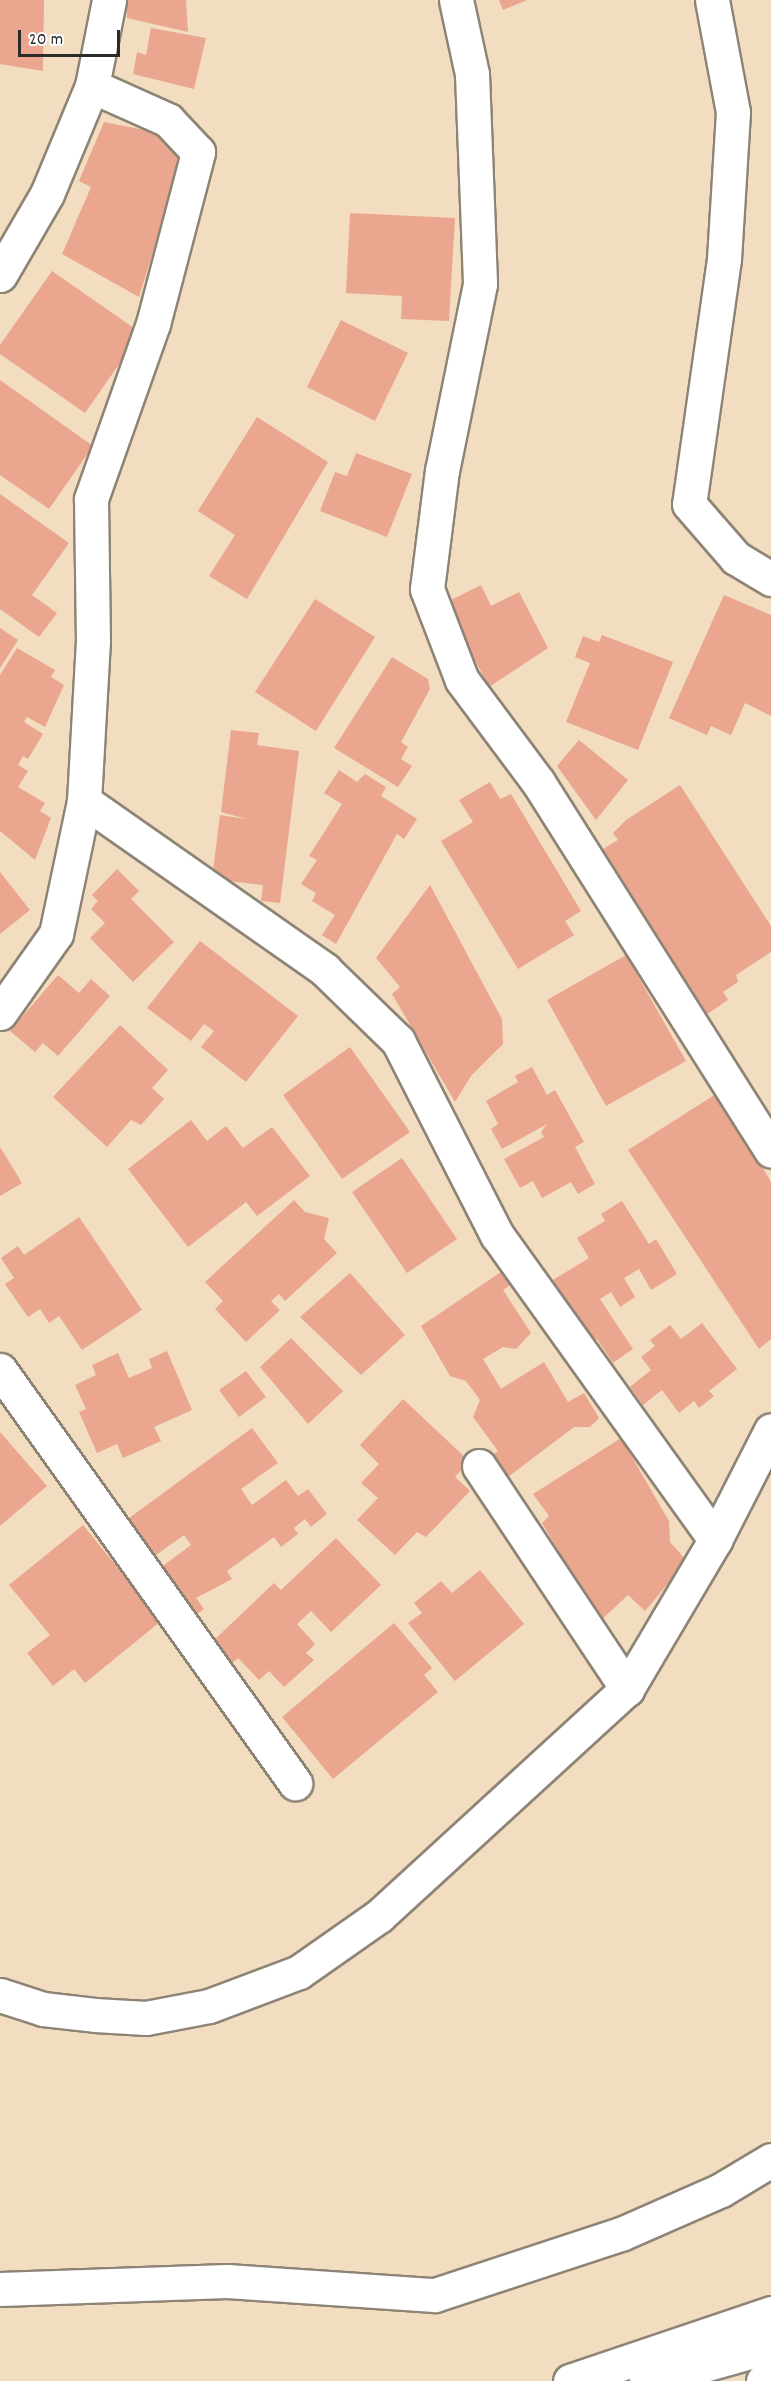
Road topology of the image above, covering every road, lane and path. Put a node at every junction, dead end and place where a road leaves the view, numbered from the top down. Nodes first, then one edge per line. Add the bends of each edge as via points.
1 (110, 0) edge
2 (456, 0) edge
3 (712, 0) edge
4 (92, 86) junction
5 (0, 275) edge
6 (771, 579) edge
7 (84, 801) junction
8 (0, 1013) edge
9 (771, 1149) edge
10 (0, 1370) edge
11 (771, 1430) edge
12 (479, 1466) dead end
13 (715, 1540) junction
14 (627, 1689) junction
15 (295, 1783) dead end
16 (0, 1995) edge
17 (771, 2160) edge
18 (0, 2289) edge
19 (771, 2313) edge
20 (771, 2346) edge
21 (771, 2379) edge
22 (570, 2381) edge
23 (646, 2381) edge
24 (764, 2381) edge

1 - 4 main road
2 - 9 main road via 472,74 480,284 442,470 427,588 462,680 538,782
3 - 6 main road via 733,112 724,260 689,504 736,558
4 - 5 main road via 47,194
4 - 7 main road via 168,120 198,152 153,324 91,499 93,642
7 - 8 main road via 56,934
7 - 13 main road via 325,970 398,1041 497,1235
10 - 15 main road
11 - 13 main road
12 - 14 main road
13 - 14 main road
14 - 16 main road via 379,1916 299,1972 209,2006 146,2018 43,2009
17 - 18 main road via 721,2190 621,2234 435,2295 226,2281
19 - 22 main road
20 - 23 main road
21 - 24 main road

